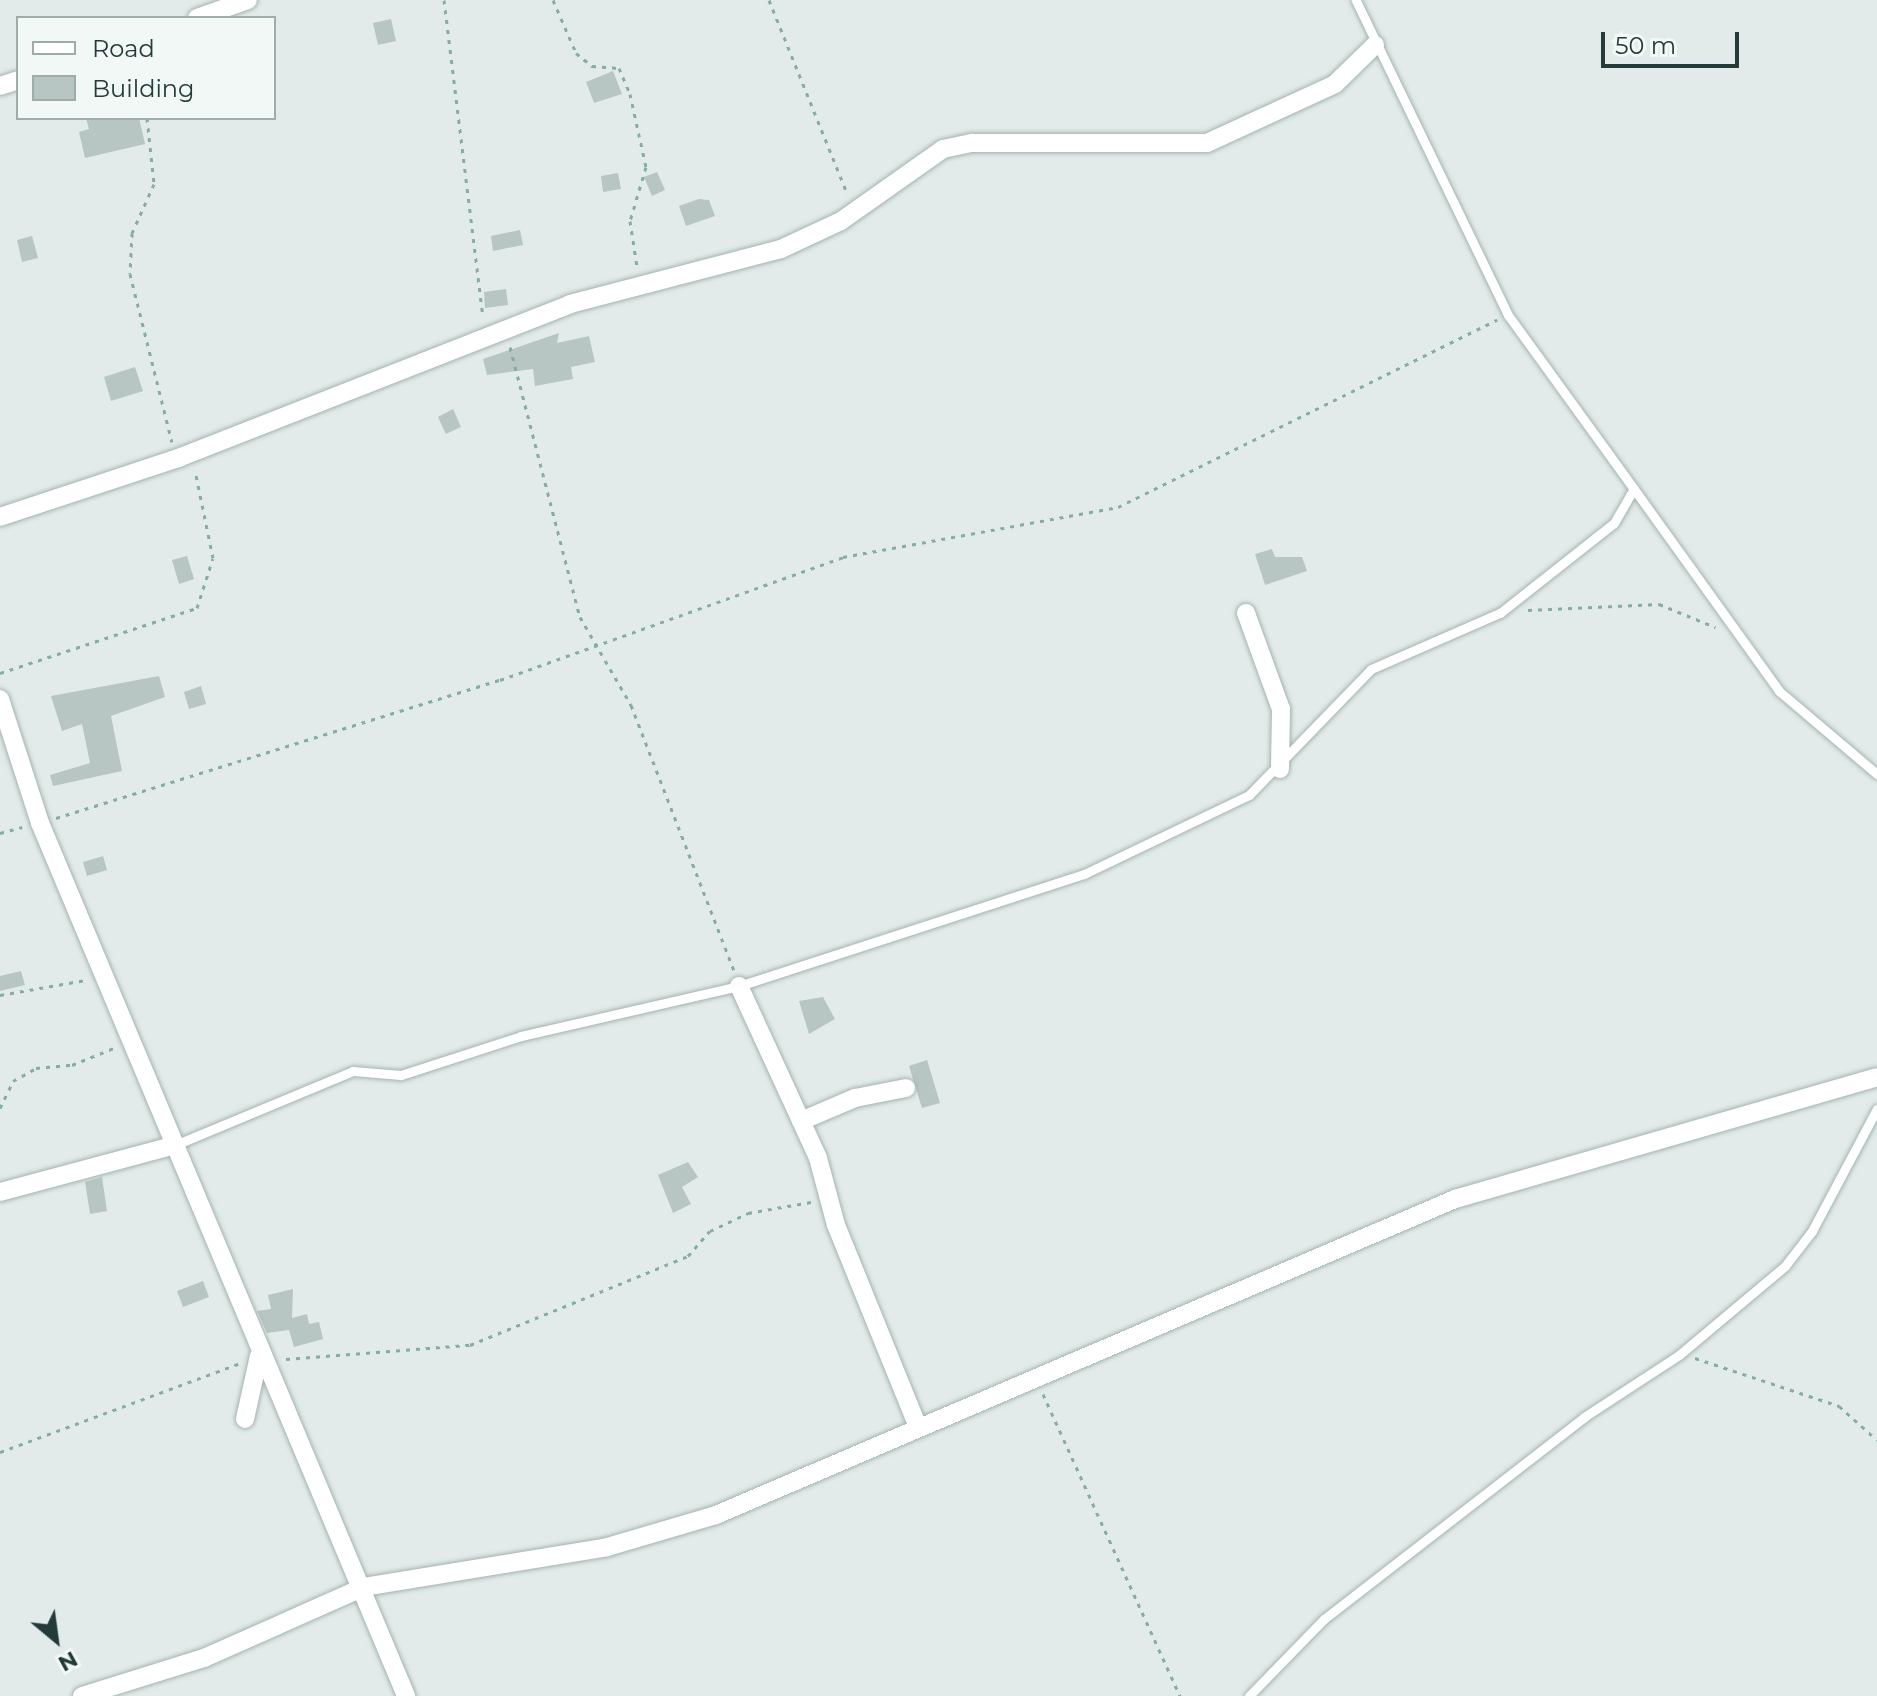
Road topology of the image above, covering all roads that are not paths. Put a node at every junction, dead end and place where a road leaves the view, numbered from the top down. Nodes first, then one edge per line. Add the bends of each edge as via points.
1 (248, 0) edge
2 (1356, 0) edge
3 (203, 16) edge
4 (1375, 45) junction
5 (1634, 489) junction
6 (0, 517) edge
7 (1246, 613) dead end
8 (0, 699) edge
9 (1280, 769) junction
10 (1877, 774) edge
11 (739, 986) junction
12 (1877, 1077) edge
13 (906, 1088) dead end
14 (1877, 1109) edge
15 (801, 1121) junction
16 (175, 1145) junction
17 (0, 1192) edge
18 (259, 1356) junction
19 (245, 1419) dead end
20 (917, 1424) junction
21 (364, 1587) junction
22 (82, 1696) edge
23 (406, 1696) edge
24 (1249, 1696) edge

1 - 3 street
2 - 4 lane
4 - 5 lane via 1508,315
4 - 6 street via 1335,84 1225,137 1185,144 957,145 806,239 734,266 570,304 185,458
5 - 9 lane via 1614,523 1500,613 1371,669 1321,715
5 - 10 lane via 1779,691
7 - 9 street via 1281,709
8 - 16 street via 40,823 109,974
9 - 11 lane via 1249,795 1084,874
11 - 15 street
11 - 16 lane via 521,1036 401,1075 353,1071
12 - 20 street via 1469,1194
13 - 15 street via 855,1098
14 - 24 lane via 1812,1231 1785,1266 1679,1355 1584,1417 1324,1619
15 - 20 street
16 - 17 street
16 - 18 street via 235,1277
18 - 19 street
18 - 21 street
20 - 21 street via 653,1536
21 - 22 street via 189,1664
21 - 23 street

